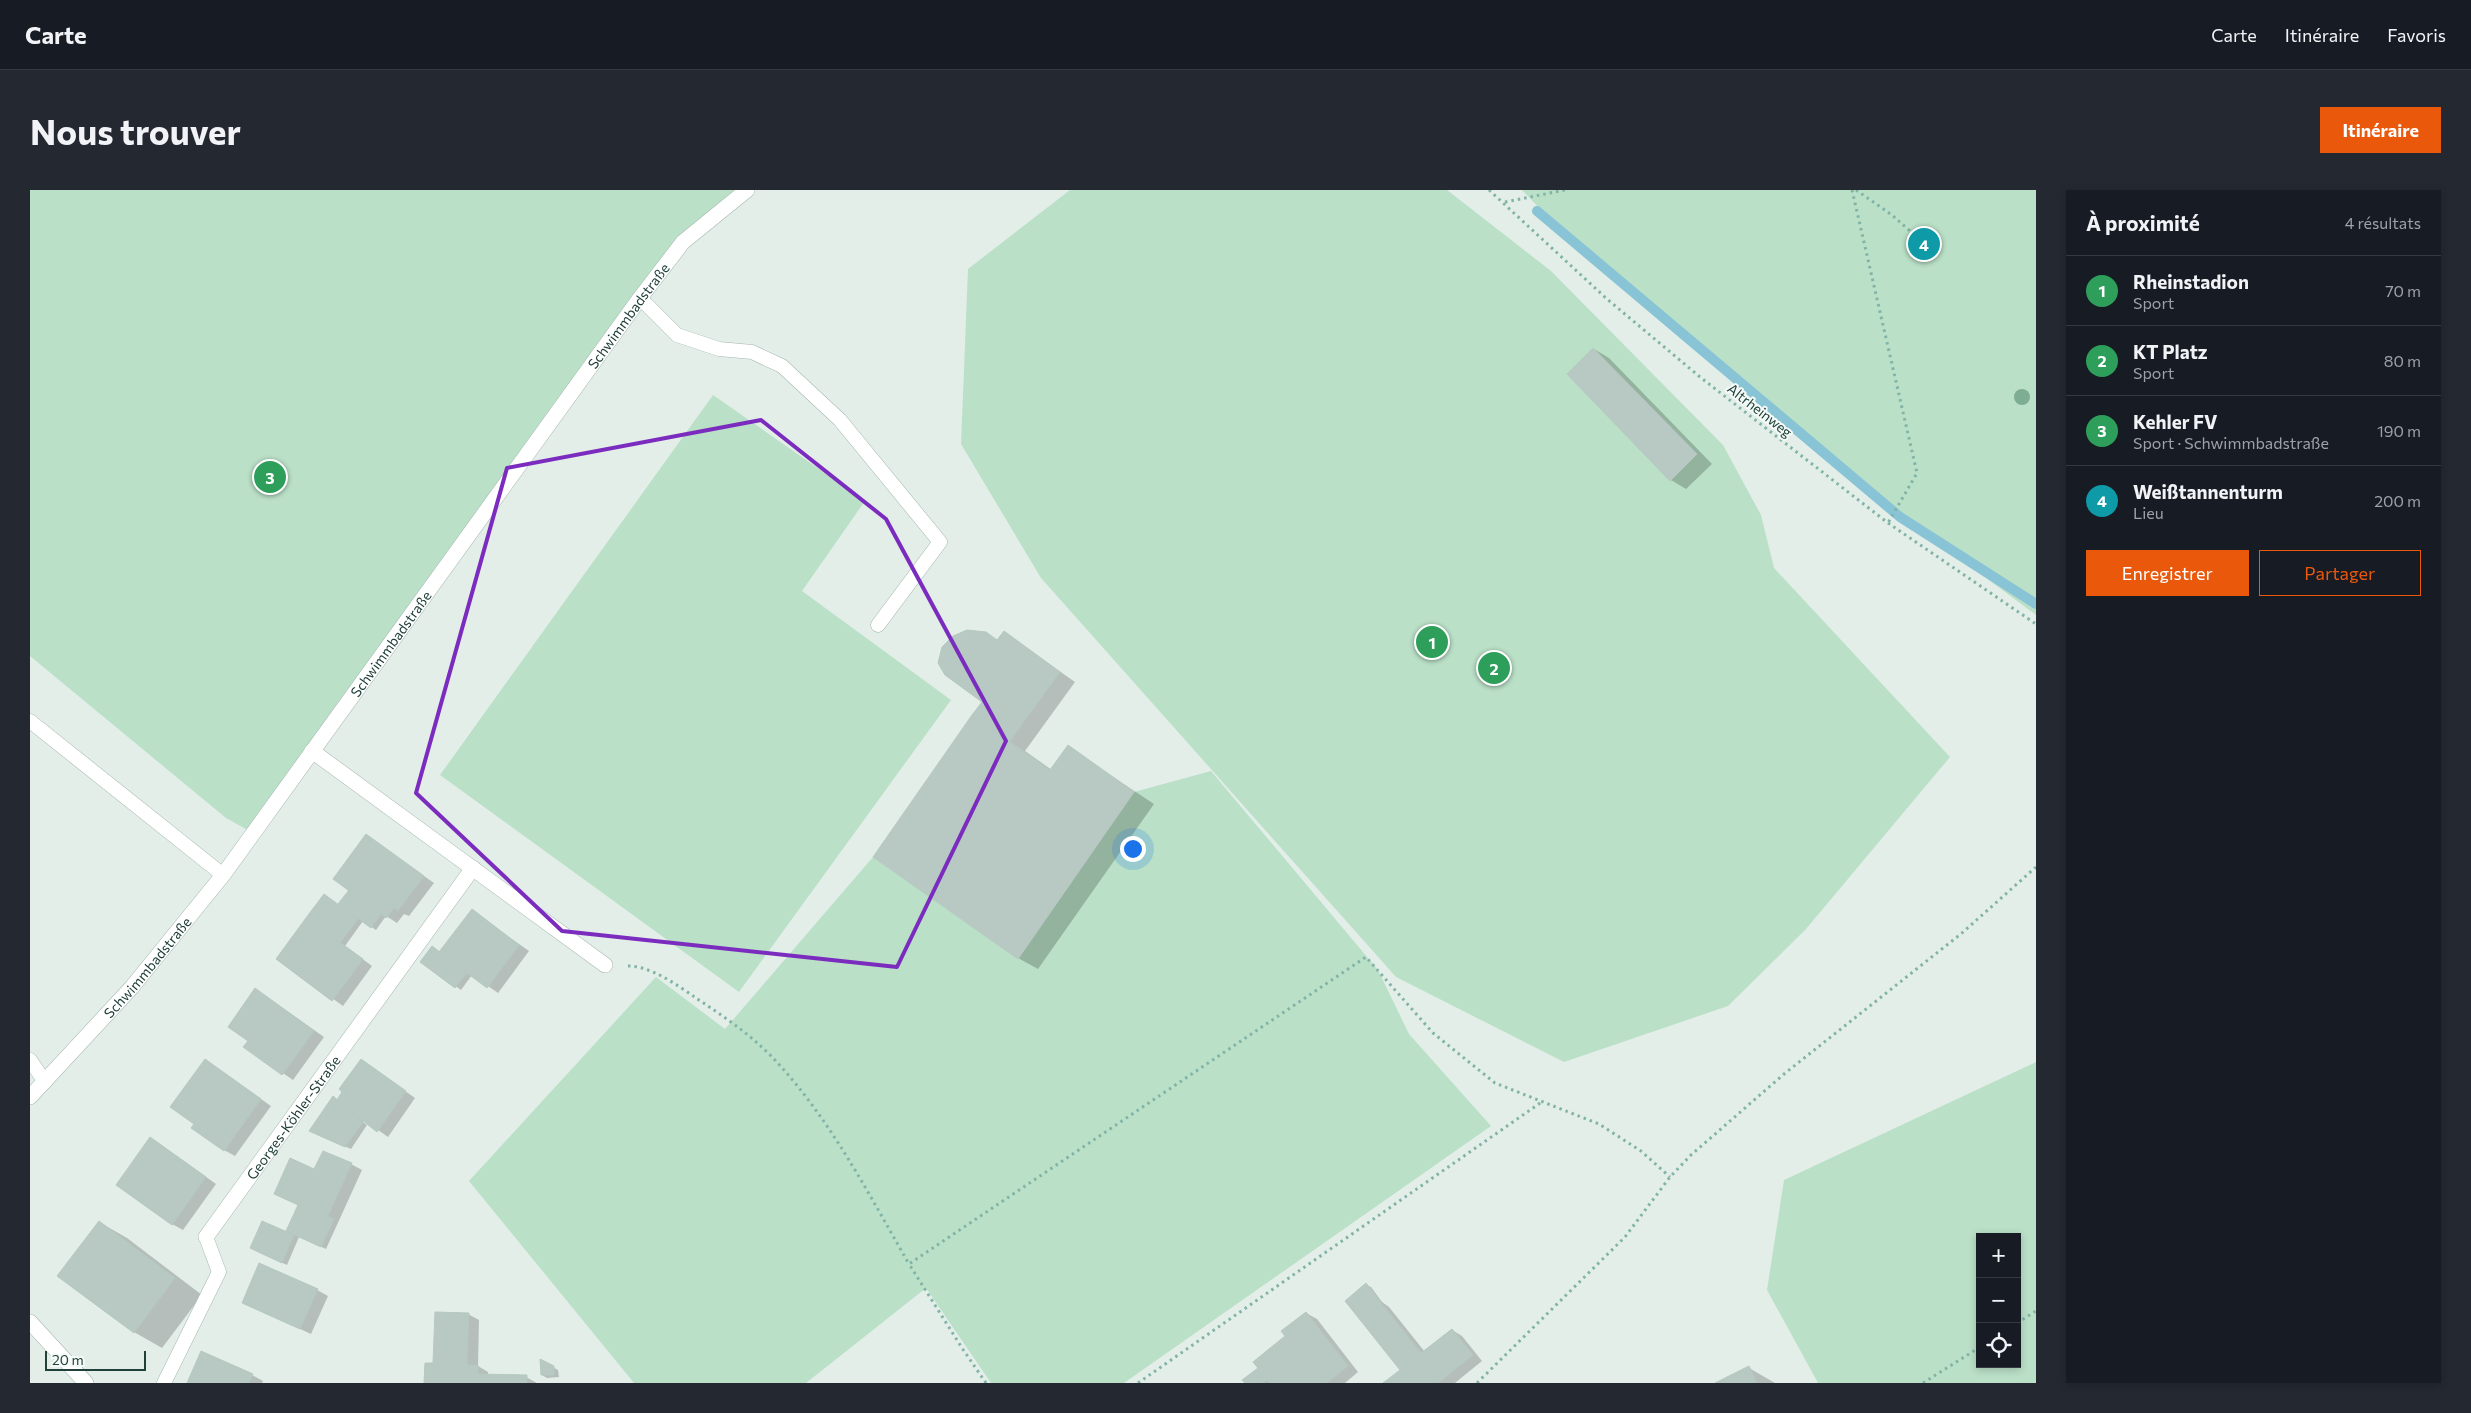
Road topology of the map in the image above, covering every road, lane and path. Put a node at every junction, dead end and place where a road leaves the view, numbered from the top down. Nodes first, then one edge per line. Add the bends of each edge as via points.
1 (747, 190) edge
2 (1489, 190) edge
3 (1565, 190) edge
4 (1852, 190) edge
5 (1856, 190) edge
6 (1504, 203) junction
7 (1918, 238) dead end
8 (640, 298) junction
9 (1888, 523) junction
10 (2036, 624) edge
11 (878, 625) dead end
12 (30, 721) edge
13 (312, 751) junction
14 (2036, 867) edge
15 (473, 868) junction
16 (223, 875) junction
17 (606, 965) joint
18 (30, 1060) edge
19 (45, 1082) junction
20 (30, 1097) edge
21 (1543, 1101) junction
22 (1670, 1177) junction
23 (206, 1237) joint
24 (909, 1264) junction
25 (2036, 1311) edge
26 (2021, 1320) edge
27 (30, 1322) edge
28 (1976, 1350) edge
29 (86, 1383) edge
30 (164, 1383) edge
31 (986, 1383) edge
32 (1138, 1383) edge
33 (1477, 1383) edge
34 (1923, 1383) edge

1 - 8 street, Schwimmbadstraße via 683,242
2 - 6 path, Altrheinweg
3 - 6 path
4 - 9 path via 1917,474
5 - 7 path
6 - 9 path, Altrheinweg via 1607,299 1700,377
8 - 11 lane via 677,336 719,349 752,352 782,366 840,420 940,542
8 - 13 street, Schwimmbadstraße
9 - 10 path, Altrheinweg
12 - 16 lane
13 - 15 street
13 - 16 street, Schwimmbadstraße
14 - 22 path via 1962,934 1755,1098
15 - 17 street
15 - 23 street, Georges-Köhler-Straße
16 - 19 street, Schwimmbadstraße via 132,988
17 - 24 path via 640,966 687,992 743,1031 773,1058 824,1120
18 - 19 lane
19 - 20 street, Schwimmbadstraße
21 - 22 path via 1599,1124 1641,1151
21 - 24 path via 1495,1083 1433,1033 1366,957
21 - 32 path
22 - 33 path via 1625,1237
23 - 30 lane, Georges-Köhler-Straße via 219,1272
24 - 31 path
25 - 26 path
27 - 29 street
28 - 34 path

